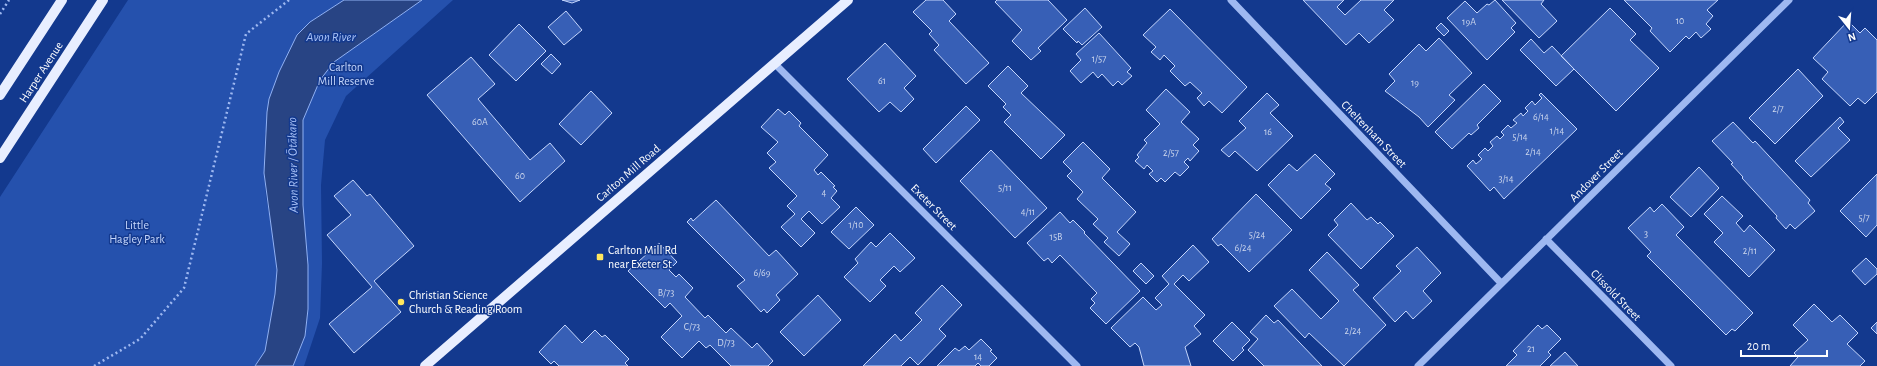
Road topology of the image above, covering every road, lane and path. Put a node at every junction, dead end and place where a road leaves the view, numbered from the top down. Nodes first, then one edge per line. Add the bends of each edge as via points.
1 (9, 0) edge
2 (62, 0) edge
3 (103, 0) edge
4 (289, 0) edge
5 (848, 0) edge
6 (1231, 0) edge
7 (1789, 0) edge
8 (0, 14) edge
9 (775, 64) junction
10 (0, 95) edge
11 (0, 158) edge
12 (1546, 239) junction
13 (1501, 283) junction
14 (94, 366) edge
15 (425, 366) edge
16 (1077, 366) edge
17 (1418, 366) edge
18 (1671, 366) edge

1 - 8 path
2 - 10 main road, Harper Avenue
3 - 11 main road, Harper Avenue
4 - 14 path via 246,34 184,288 140,339
5 - 9 main road, Carlton Mill Road
6 - 13 street, Cheltenham Street
7 - 12 street, Andover Street
9 - 15 main road, Carlton Mill Road
9 - 16 street, Exeter Street
12 - 13 street, Andover Street
12 - 18 street, Clissold Street
13 - 17 street, Andover Street

